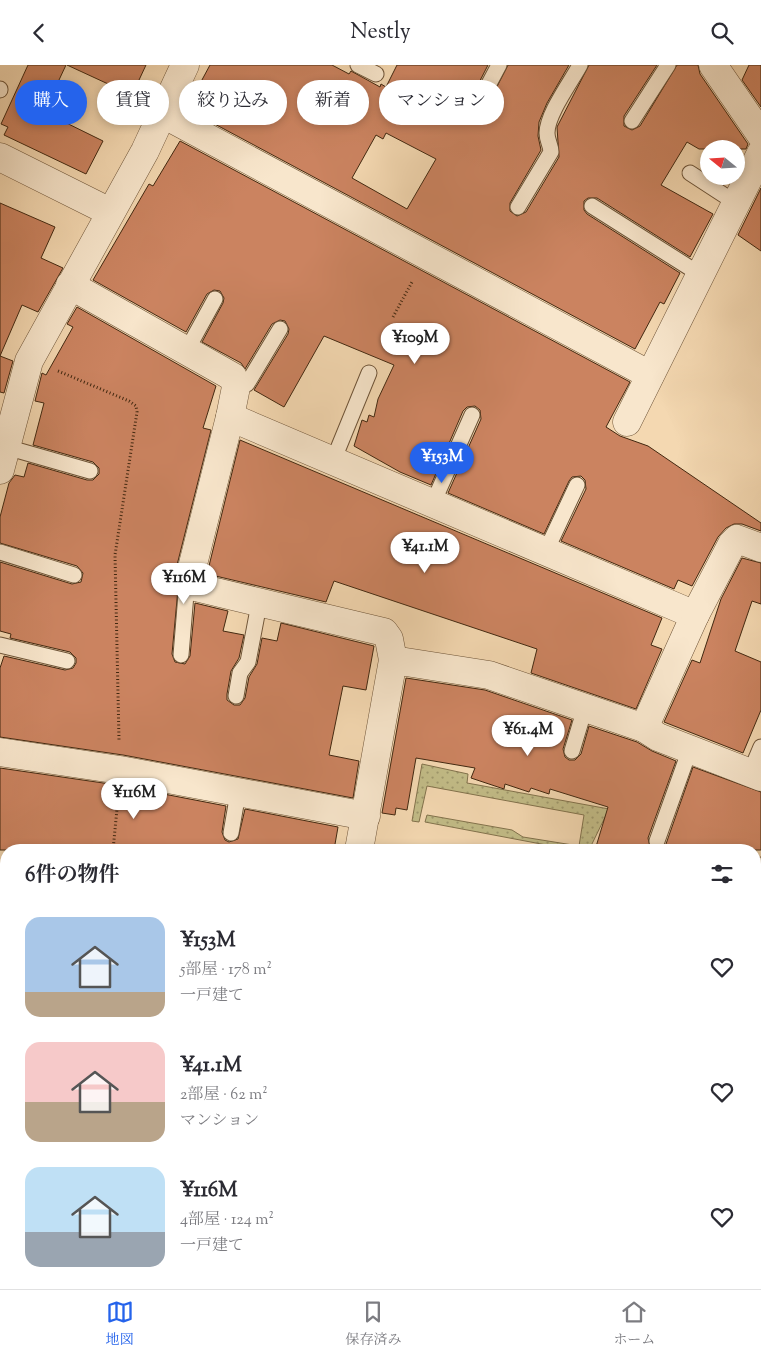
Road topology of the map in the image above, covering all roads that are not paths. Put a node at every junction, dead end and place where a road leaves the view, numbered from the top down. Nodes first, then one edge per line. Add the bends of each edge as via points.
1 (186, 65) edge
2 (358, 65) edge
3 (499, 65) edge
4 (580, 65) edge
5 (668, 65) edge
6 (713, 65) edge
7 (376, 74) dead end
8 (491, 80) edge
9 (169, 101) edge
10 (169, 117) edge
11 (632, 121) dead end
12 (158, 125) edge
13 (761, 135) edge
14 (761, 153) edge
15 (0, 157) edge
16 (690, 173) dead end
17 (736, 203) junction
18 (592, 206) dead end
19 (518, 207) dead end
20 (110, 212) junction
21 (701, 275) junction
22 (70, 285) junction
23 (215, 299) dead end
24 (280, 329) dead end
25 (187, 350) junction
26 (369, 373) dead end
27 (650, 375) junction
28 (236, 387) junction
29 (472, 415) dead end
30 (230, 417) junction
31 (628, 422) dead end
32 (3, 450) edge
33 (333, 461) junction
34 (90, 471) dead end
35 (577, 485) dead end
36 (433, 503) junction
37 (761, 548) edge
38 (546, 551) junction
39 (0, 552) edge
40 (74, 575) dead end
41 (191, 582) junction
42 (260, 603) junction
43 (695, 615) junction
44 (0, 645) edge
45 (181, 655) dead end
46 (393, 660) junction
47 (67, 661) dead end
48 (236, 697) dead end
49 (585, 708) junction
50 (644, 728) junction
51 (761, 747) edge
52 (690, 749) junction
53 (572, 751) dead end
54 (0, 753) edge
55 (755, 775) edge
56 (238, 793) junction
57 (366, 816) junction
58 (231, 833) dead end
59 (657, 841) dead end
60 (361, 844) edge

1 - 9 street
2 - 7 lane
3 - 8 lane
4 - 19 lane via 551,117 546,134 551,152
5 - 11 lane
6 - 13 street
10 - 27 street
12 - 20 street
14 - 17 street
15 - 20 street
16 - 17 lane
17 - 21 street
18 - 21 lane
20 - 22 street
21 - 27 street
22 - 25 street
22 - 32 street via 32,356
23 - 25 lane
24 - 28 lane via 247,384
25 - 28 street via 233,377
26 - 33 lane
27 - 31 street
28 - 30 street
29 - 36 lane
30 - 33 street
30 - 41 street
32 - 34 lane
33 - 36 street
35 - 38 lane
36 - 38 street
37 - 43 street via 737,539 732,544
38 - 43 street
39 - 40 lane
41 - 42 street via 195,587
41 - 45 lane via 186,594
42 - 46 street via 384,632 389,639
42 - 48 lane via 248,662 240,673
43 - 50 street
44 - 47 lane
46 - 49 street via 489,675
46 - 57 street
49 - 50 street
49 - 53 lane
50 - 52 street
51 - 55 lane
52 - 55 street
52 - 59 lane
54 - 56 street via 120,770
56 - 57 street
56 - 58 lane
57 - 60 street

